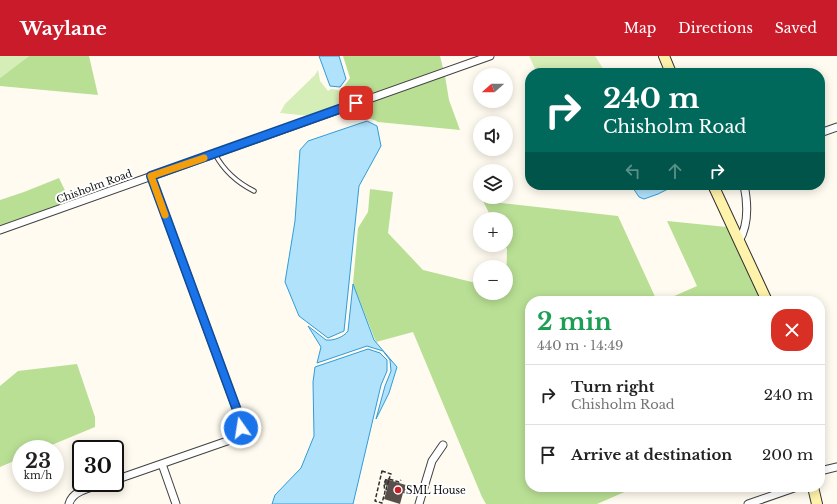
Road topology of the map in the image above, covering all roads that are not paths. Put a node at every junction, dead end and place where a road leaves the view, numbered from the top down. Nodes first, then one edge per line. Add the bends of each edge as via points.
1 (490, 56) edge
2 (664, 56) edge
3 (669, 68) edge
4 (837, 127) edge
5 (825, 131) edge
6 (215, 154) junction
7 (151, 176) junction
8 (715, 190) edge
9 (745, 190) edge
10 (254, 191) dead end
11 (0, 230) edge
12 (739, 241) junction
13 (765, 296) edge
14 (443, 445) dead end
15 (162, 464) junction
16 (837, 467) edge
17 (825, 471) edge
18 (124, 477) edge
19 (81, 492) edge
20 (783, 492) edge
21 (814, 492) edge
22 (69, 504) edge
23 (176, 504) edge
24 (419, 504) edge
25 (748, 504) edge
26 (817, 504) edge

1 - 6 street, Chisholm Road
2 - 3 main road
4 - 5 street
6 - 7 street, Chisholm Road
6 - 10 lane via 230,175
7 - 11 street, Chisholm Road
7 - 15 street via 241,421 241,428 233,438
8 - 12 main road
9 - 12 street via 747,219
12 - 13 main road
14 - 24 street via 432,461
15 - 18 street
15 - 23 street
16 - 17 street
19 - 22 street via 70,499
20 - 25 street
21 - 26 main road

